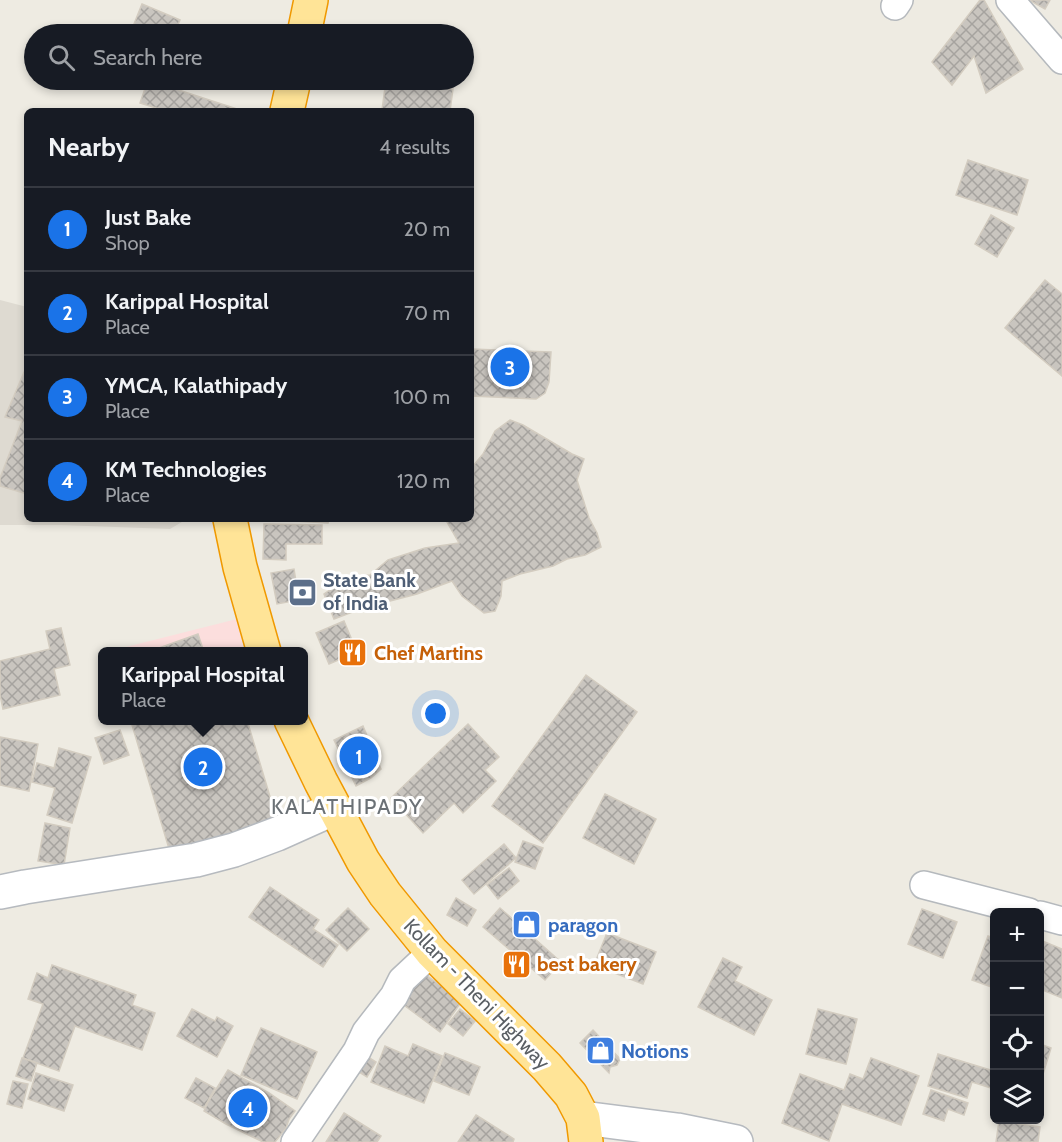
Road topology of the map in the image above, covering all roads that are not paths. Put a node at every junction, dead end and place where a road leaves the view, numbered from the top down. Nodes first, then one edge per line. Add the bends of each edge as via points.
1 (311, 0) edge
2 (1010, 0) edge
3 (306, 24) edge
4 (1062, 60) edge
5 (292, 90) edge
6 (288, 108) edge
7 (231, 522) edge
8 (263, 647) edge
9 (293, 725) edge
10 (335, 808) junction
11 (924, 885) dead end
12 (0, 892) edge
13 (1013, 908) edge
14 (1044, 916) edge
15 (1062, 921) edge
16 (432, 952) junction
17 (584, 1130) edge
18 (295, 1142) edge
19 (736, 1142) edge

1 - 3 highway
2 - 4 street
5 - 6 highway
7 - 8 highway
9 - 10 highway, Kollam - Theni Highway
10 - 12 main road via 277,834 196,860
10 - 16 highway, Kollam - Theni Highway via 385,894
11 - 13 street
14 - 15 street
16 - 17 highway, Kollam - Theni Highway via 571,1095
16 - 18 street via 402,980
17 - 19 main road via 678,1130

